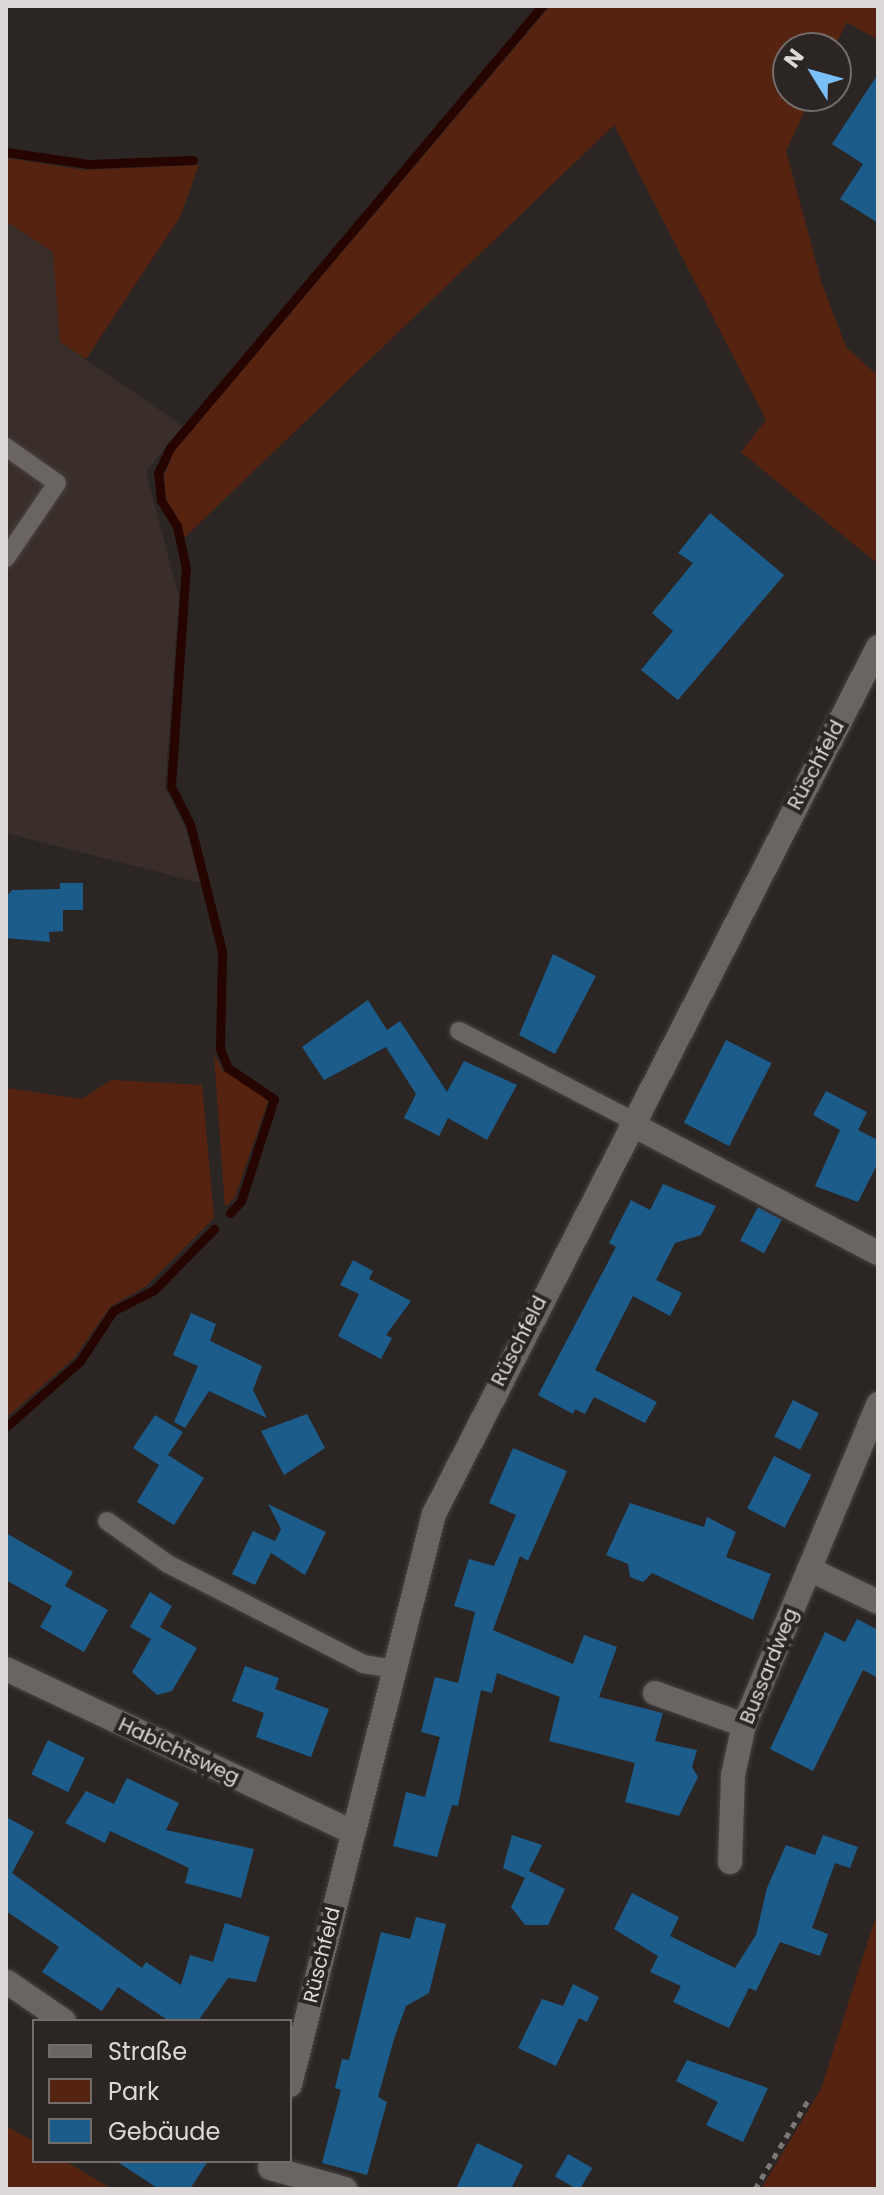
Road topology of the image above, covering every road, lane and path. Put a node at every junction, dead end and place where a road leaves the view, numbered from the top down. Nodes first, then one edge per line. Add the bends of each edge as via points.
1 (6, 447) edge
2 (6, 558) edge
3 (878, 647) edge
4 (459, 1031) dead end
5 (632, 1122) junction
6 (878, 1253) edge
7 (878, 1404) edge
8 (107, 1521) dead end
9 (809, 1569) junction
10 (878, 1602) edge
11 (6, 1669) edge
12 (394, 1669) junction
13 (655, 1693) dead end
14 (744, 1725) junction
15 (353, 1832) junction
16 (730, 1862) dead end
17 (7, 1982) edge
18 (61, 2019) edge
19 (292, 2077) edge
20 (810, 2097) dead end
21 (269, 2173) edge
22 (345, 2189) edge
23 (755, 2189) edge

1 - 2 lane via 57,483
3 - 5 street, Rüschfeld
4 - 5 lane
5 - 6 street
5 - 12 street, Rüschfeld via 434,1514
7 - 9 street, Bussardweg
8 - 12 lane via 168,1564 363,1664
9 - 10 street
9 - 14 street, Bussardweg
11 - 15 street, Habichtsweg
12 - 15 street, Rüschfeld
13 - 14 street
14 - 16 street, Bussardweg via 733,1775
15 - 19 street, Rüschfeld
17 - 18 street
20 - 23 path
21 - 22 street

